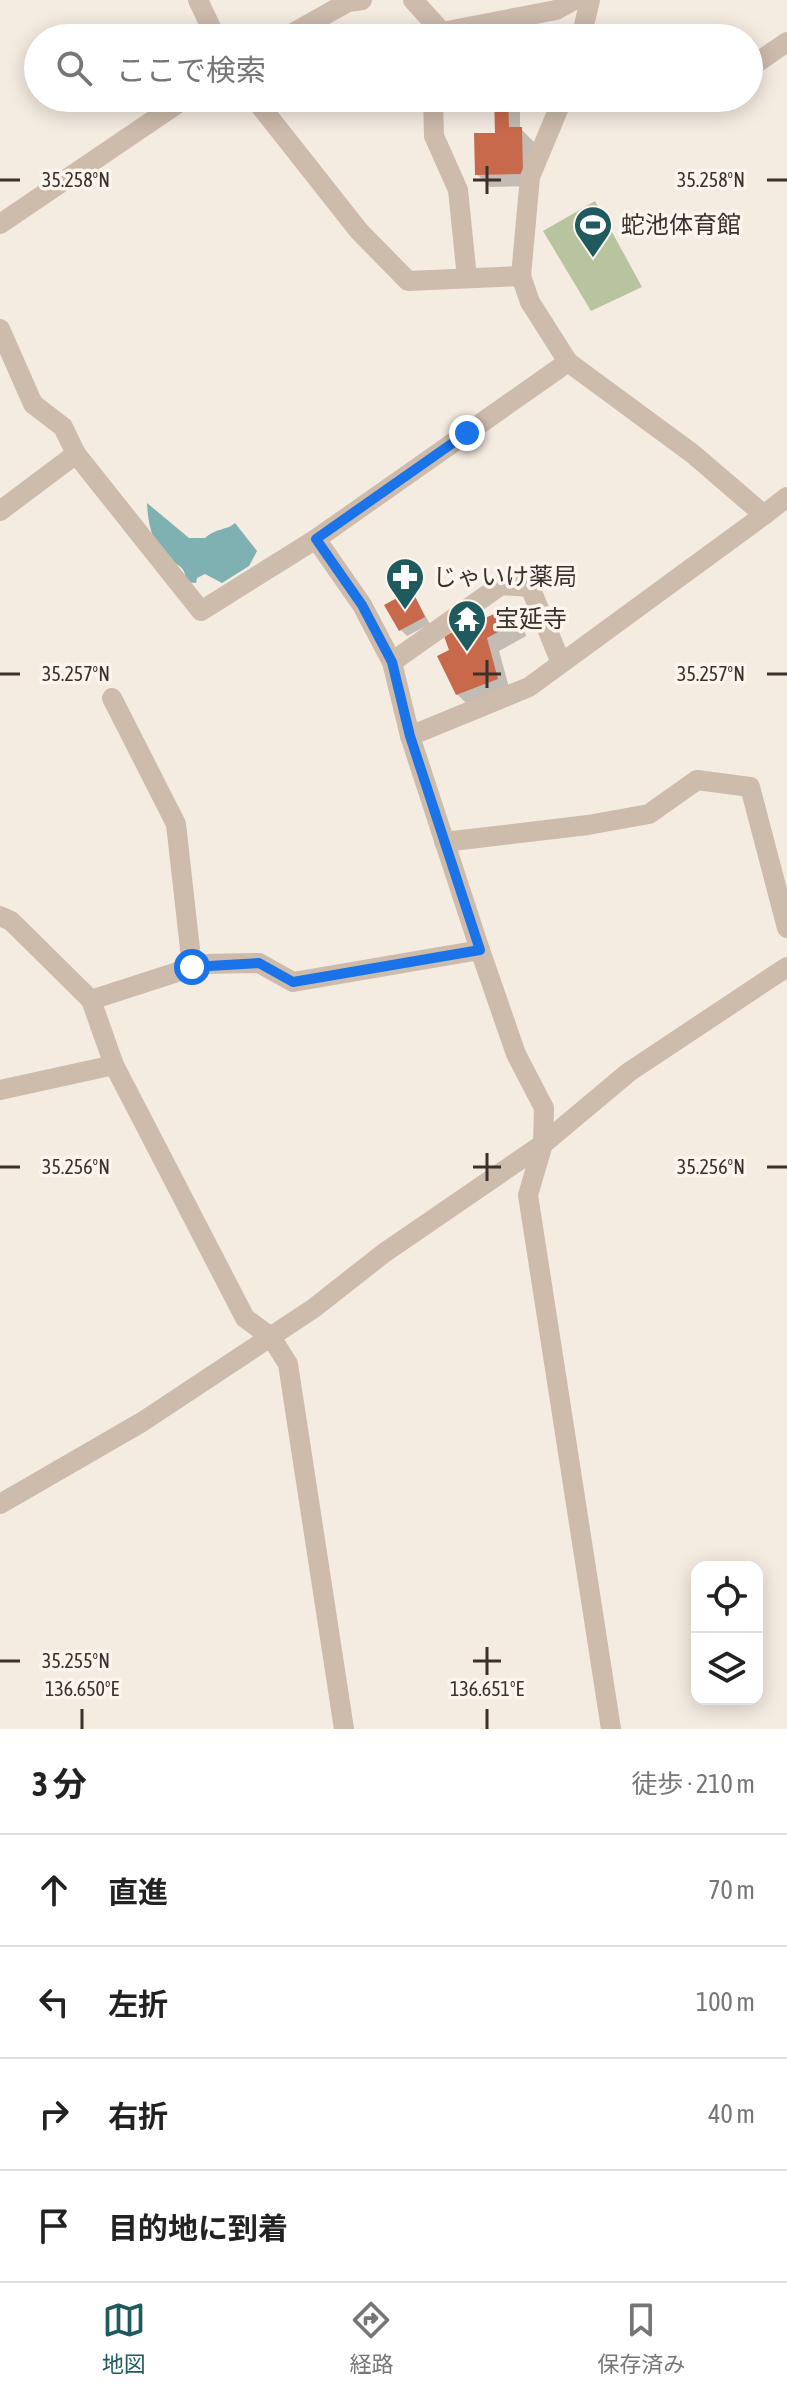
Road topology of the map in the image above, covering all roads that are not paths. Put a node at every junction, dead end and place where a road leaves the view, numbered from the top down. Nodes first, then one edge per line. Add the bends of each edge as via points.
1 (198, 0) edge
2 (362, 0) edge
3 (413, 0) edge
4 (574, 0) edge
5 (590, 0) edge
6 (209, 24) edge
7 (309, 24) edge
8 (432, 24) edge
9 (492, 24) edge
10 (584, 24) edge
11 (787, 42) edge
12 (763, 58) edge
13 (165, 112) edge
14 (265, 112) edge
15 (433, 112) edge
16 (557, 112) edge
17 (0, 224) edge
18 (521, 276) junction
19 (467, 278) junction
20 (0, 329) edge
21 (568, 362) junction
22 (76, 454) junction
23 (787, 497) edge
24 (0, 511) edge
25 (764, 515) junction
26 (316, 539) junction
27 (392, 662) junction
28 (561, 663) junction
29 (112, 698) dead end
30 (410, 736) junction
31 (444, 842) junction
32 (0, 916) edge
33 (787, 928) edge
34 (480, 950) junction
35 (192, 967) junction
36 (787, 967) edge
37 (91, 1000) junction
38 (114, 1065) junction
39 (0, 1090) edge
40 (543, 1144) junction
41 (271, 1337) junction
42 (0, 1504) edge
43 (344, 1729) edge
44 (611, 1729) edge

1 - 6 street
2 - 7 street
3 - 8 street
4 - 9 street via 556,10
5 - 10 street
11 - 12 street
13 - 17 street
14 - 19 street via 340,208 408,281
15 - 19 street via 434,136 458,190
16 - 18 street via 530,177
18 - 19 street
18 - 21 street via 530,302
20 - 22 street via 33,404 63,427
21 - 25 street via 693,454
21 - 26 street
22 - 24 street
22 - 26 street via 201,611
23 - 25 street
25 - 28 street
26 - 27 street via 362,605
27 - 28 street via 501,585 530,587
27 - 30 street
28 - 30 street via 529,687
29 - 35 street via 176,824
30 - 31 street
31 - 33 street via 649,814 697,780 750,787
31 - 34 street
32 - 37 street
34 - 35 street via 293,982 259,963
34 - 40 street via 516,1054 544,1108
35 - 37 street
36 - 40 street via 629,1072
37 - 38 street
38 - 39 street
38 - 41 street via 245,1318
40 - 41 street
40 - 44 street via 528,1195
41 - 42 street via 75,1464
41 - 43 street via 288,1364

